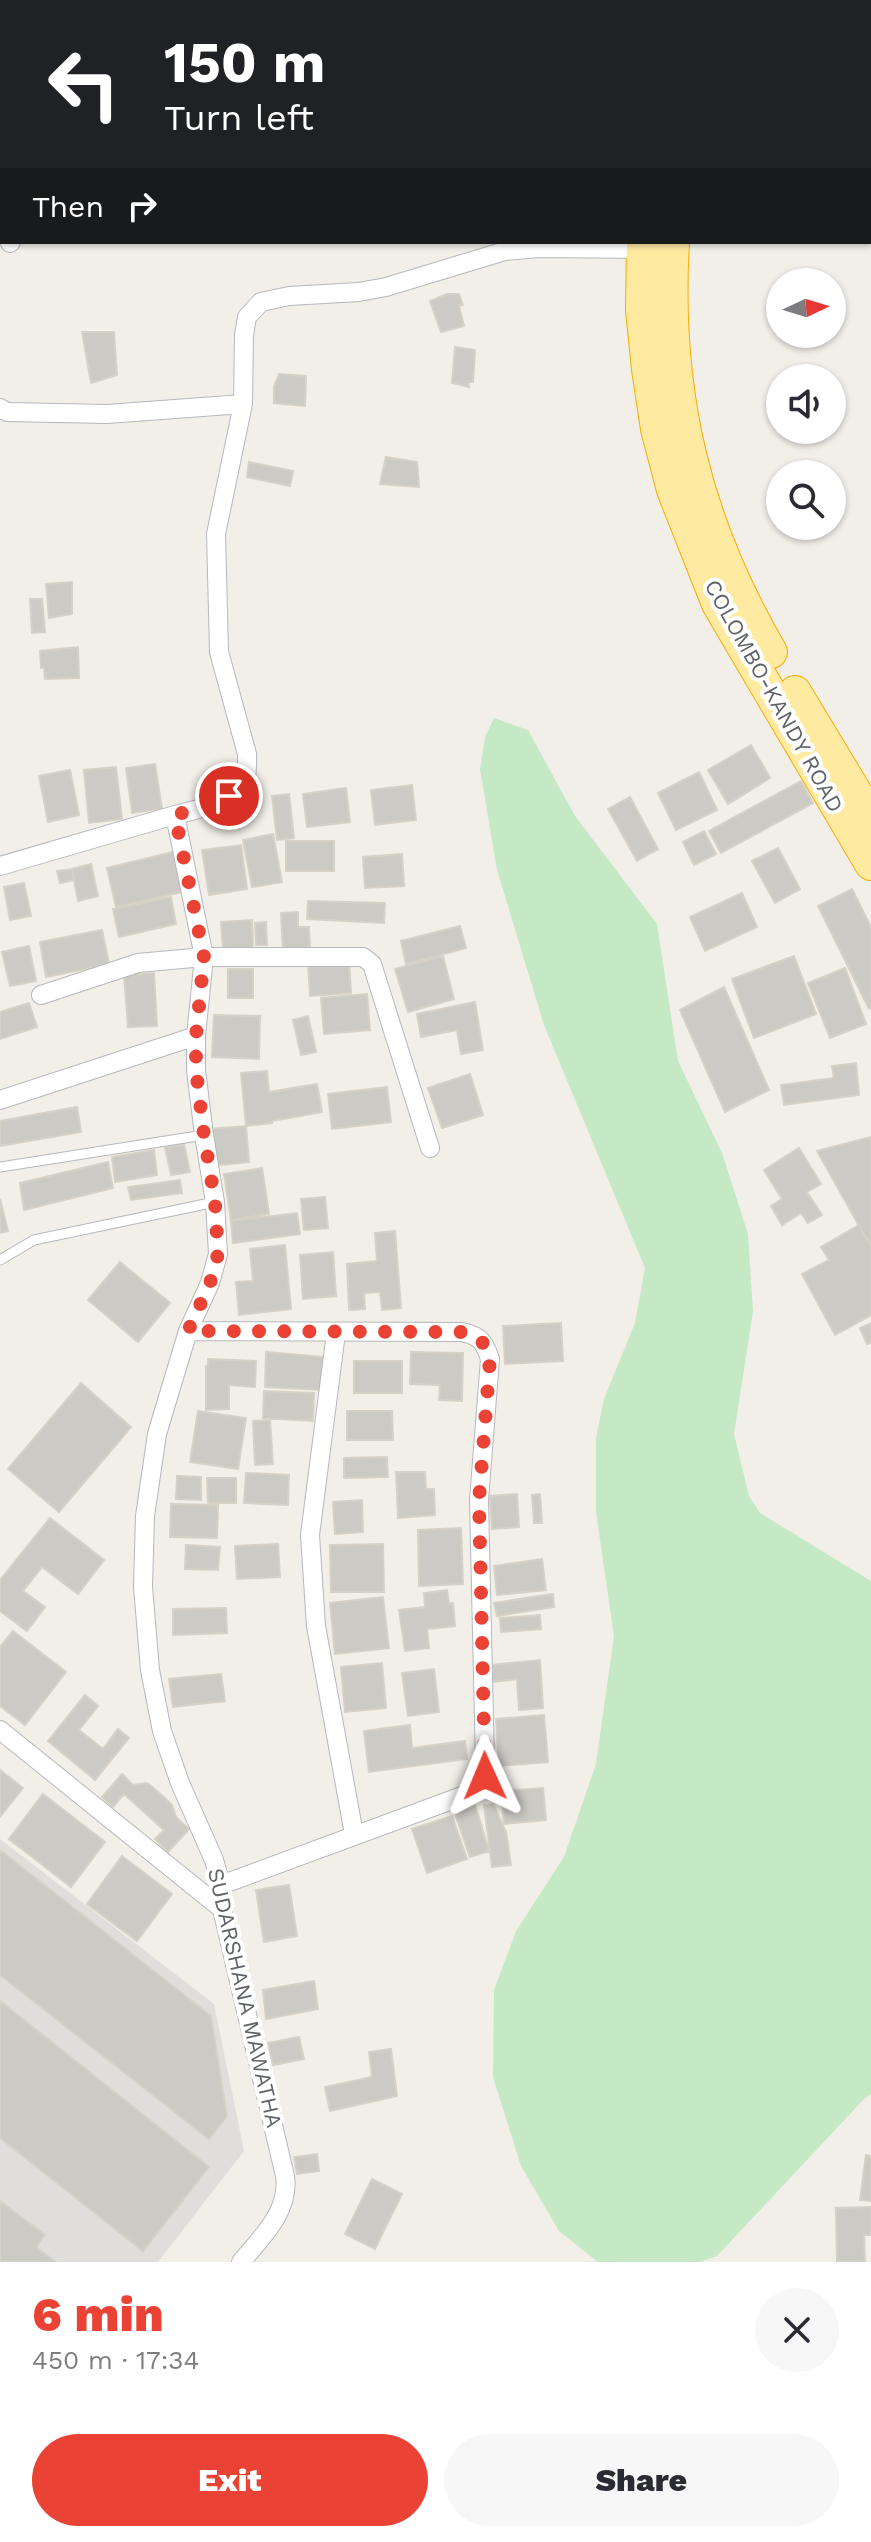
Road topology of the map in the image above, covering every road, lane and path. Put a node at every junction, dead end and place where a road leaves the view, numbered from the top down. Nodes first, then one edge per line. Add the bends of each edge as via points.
1 (658, 245) edge
2 (505, 246) edge
3 (243, 404) junction
4 (0, 408) edge
5 (175, 815) junction
6 (871, 818) edge
7 (871, 864) edge
8 (0, 866) edge
9 (204, 957) junction
10 (41, 995) dead end
11 (196, 1036) junction
12 (0, 1100) edge
13 (204, 1135) junction
14 (430, 1148) dead end
15 (0, 1167) edge
16 (215, 1202) junction
17 (0, 1260) edge
18 (188, 1331) junction
19 (336, 1333) junction
20 (0, 1730) edge
21 (354, 1834) junction
22 (221, 1885) junction
23 (222, 1909) junction
24 (241, 2262) edge

1 - 2 street
1 - 6 highway, COLOMBO-KANDY ROAD via 681,419 721,556 754,624
1 - 7 highway, COLOMBO-KANDY ROAD via 642,310 657,429 673,490 718,604
2 - 3 street via 386,287 261,302 247,317
3 - 4 street via 107,414
3 - 5 street via 216,534 219,652 247,771 244,784 229,796
5 - 8 street
5 - 9 street, SUDARSHANA MAWATHA
9 - 10 street via 138,963
9 - 11 street, SUDARSHANA MAWATHA
9 - 14 street via 350,955 372,964
11 - 12 street
11 - 13 street, SUDARSHANA MAWATHA
13 - 15 lane
13 - 16 street, SUDARSHANA MAWATHA
16 - 17 lane via 34,1240
16 - 18 street, SUDARSHANA MAWATHA via 218,1254
18 - 19 street
18 - 22 street, SUDARSHANA MAWATHA via 157,1434 145,1516 143,1587 162,1731
19 - 21 street via 310,1535 316,1626
19 - 21 street via 462,1332 478,1335 490,1359 479,1500 484,1785
20 - 23 street
21 - 22 street
22 - 23 street, SUDARSHANA MAWATHA
23 - 24 street, SUDARSHANA MAWATHA via 287,2189 278,2216

